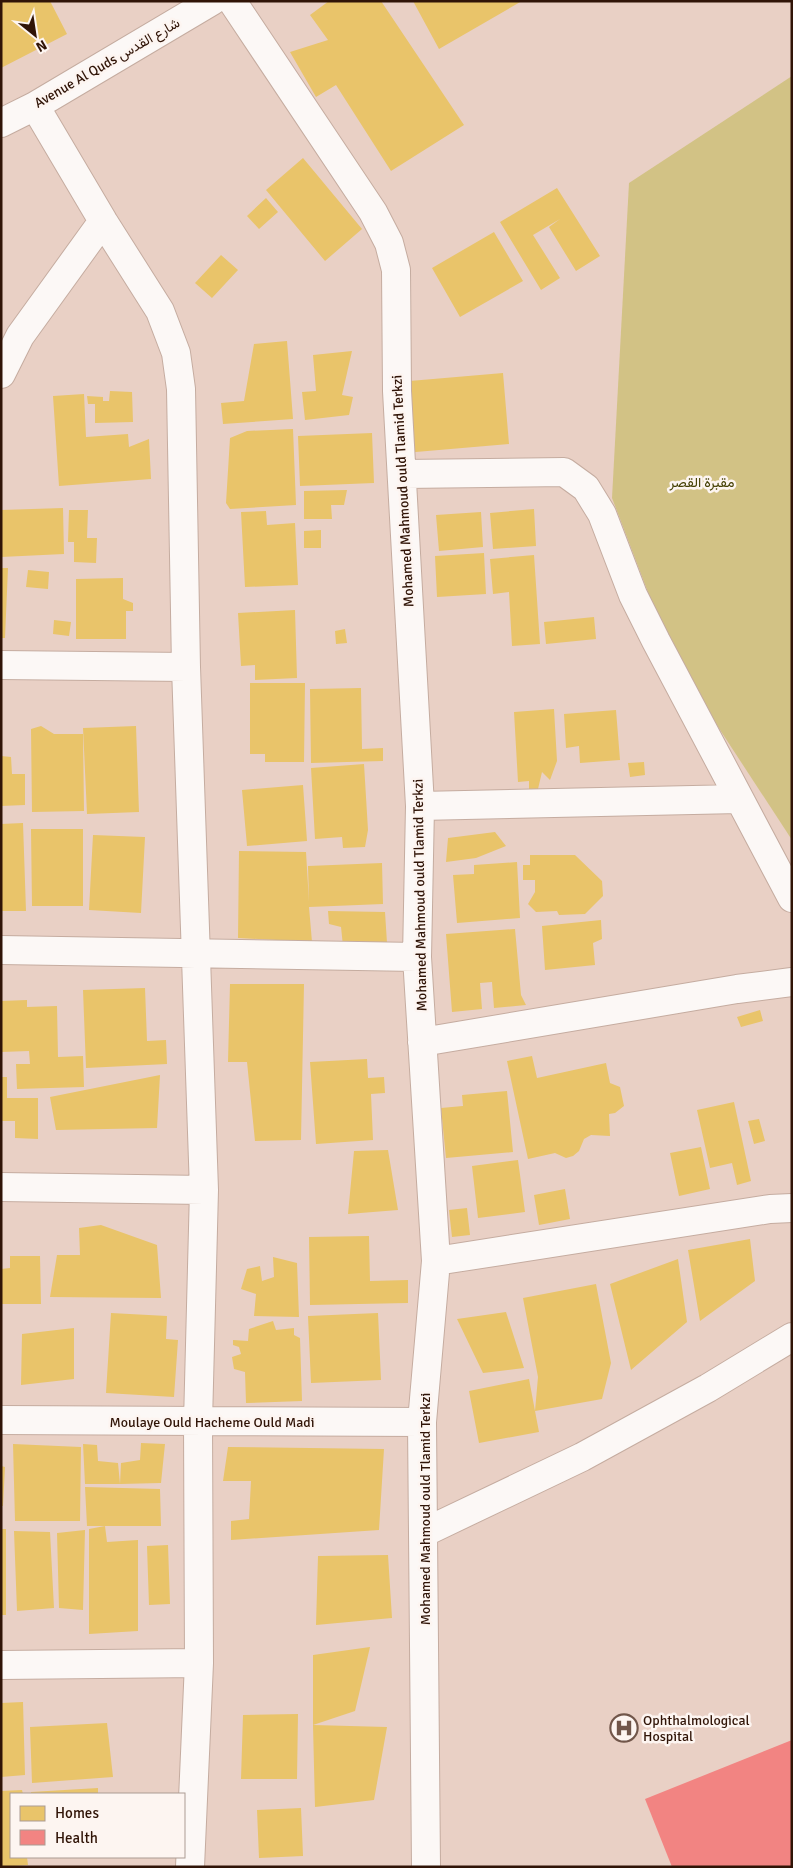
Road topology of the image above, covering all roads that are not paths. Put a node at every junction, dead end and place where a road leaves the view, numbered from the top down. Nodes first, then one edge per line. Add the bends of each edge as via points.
1 (212, 1) edge
2 (232, 1) edge
3 (35, 106) junction
4 (2, 121) edge
5 (103, 222) junction
6 (1, 374) edge
7 (403, 474) junction
8 (1, 665) edge
9 (186, 667) junction
10 (739, 799) junction
11 (420, 806) junction
12 (792, 898) edge
13 (1, 950) edge
14 (196, 953) junction
15 (417, 957) junction
16 (792, 982) edge
17 (422, 1042) junction
18 (1, 1188) edge
19 (204, 1190) junction
20 (792, 1208) edge
21 (436, 1261) junction
22 (792, 1337) edge
23 (1, 1420) edge
24 (198, 1422) junction
25 (422, 1422) junction
26 (423, 1532) junction
27 (199, 1663) junction
28 (1, 1665) edge
29 (190, 1867) edge
30 (426, 1867) edge

1 - 3 street, Avenue Al Quds شارع القدس
2 - 7 street, Mohamed Mahmoud ould Tlamid Terkzi via 373,212 389,243 396,270 397,382
3 - 4 street, Avenue Al Quds شارع القدس
3 - 5 street
5 - 6 street via 20,336
5 - 9 street via 160,311 176,353 181,389
7 - 10 street via 564,472 586,488 602,514 648,626
7 - 11 street, Mohamed Mahmoud ould Tlamid Terkzi
8 - 9 street
9 - 14 street
10 - 11 street
10 - 12 street
11 - 15 street, Mohamed Mahmoud ould Tlamid Terkzi
13 - 14 street
14 - 15 street
14 - 19 street
15 - 17 street, Mohamed Mahmoud ould Tlamid Terkzi
16 - 17 street
17 - 21 street, Mohamed Mahmoud ould Tlamid Terkzi
18 - 19 street
19 - 24 street
20 - 21 street
21 - 25 street, Mohamed Mahmoud ould Tlamid Terkzi
22 - 26 street via 708,1388 582,1457
23 - 24 street, Moulaye Ould Hacheme Ould Madi
24 - 25 street, Moulaye Ould Hacheme Ould Madi
24 - 27 street
25 - 26 street, Mohamed Mahmoud ould Tlamid Terkzi
26 - 30 street, Mohamed Mahmoud ould Tlamid Terkzi
27 - 28 street
27 - 29 street

